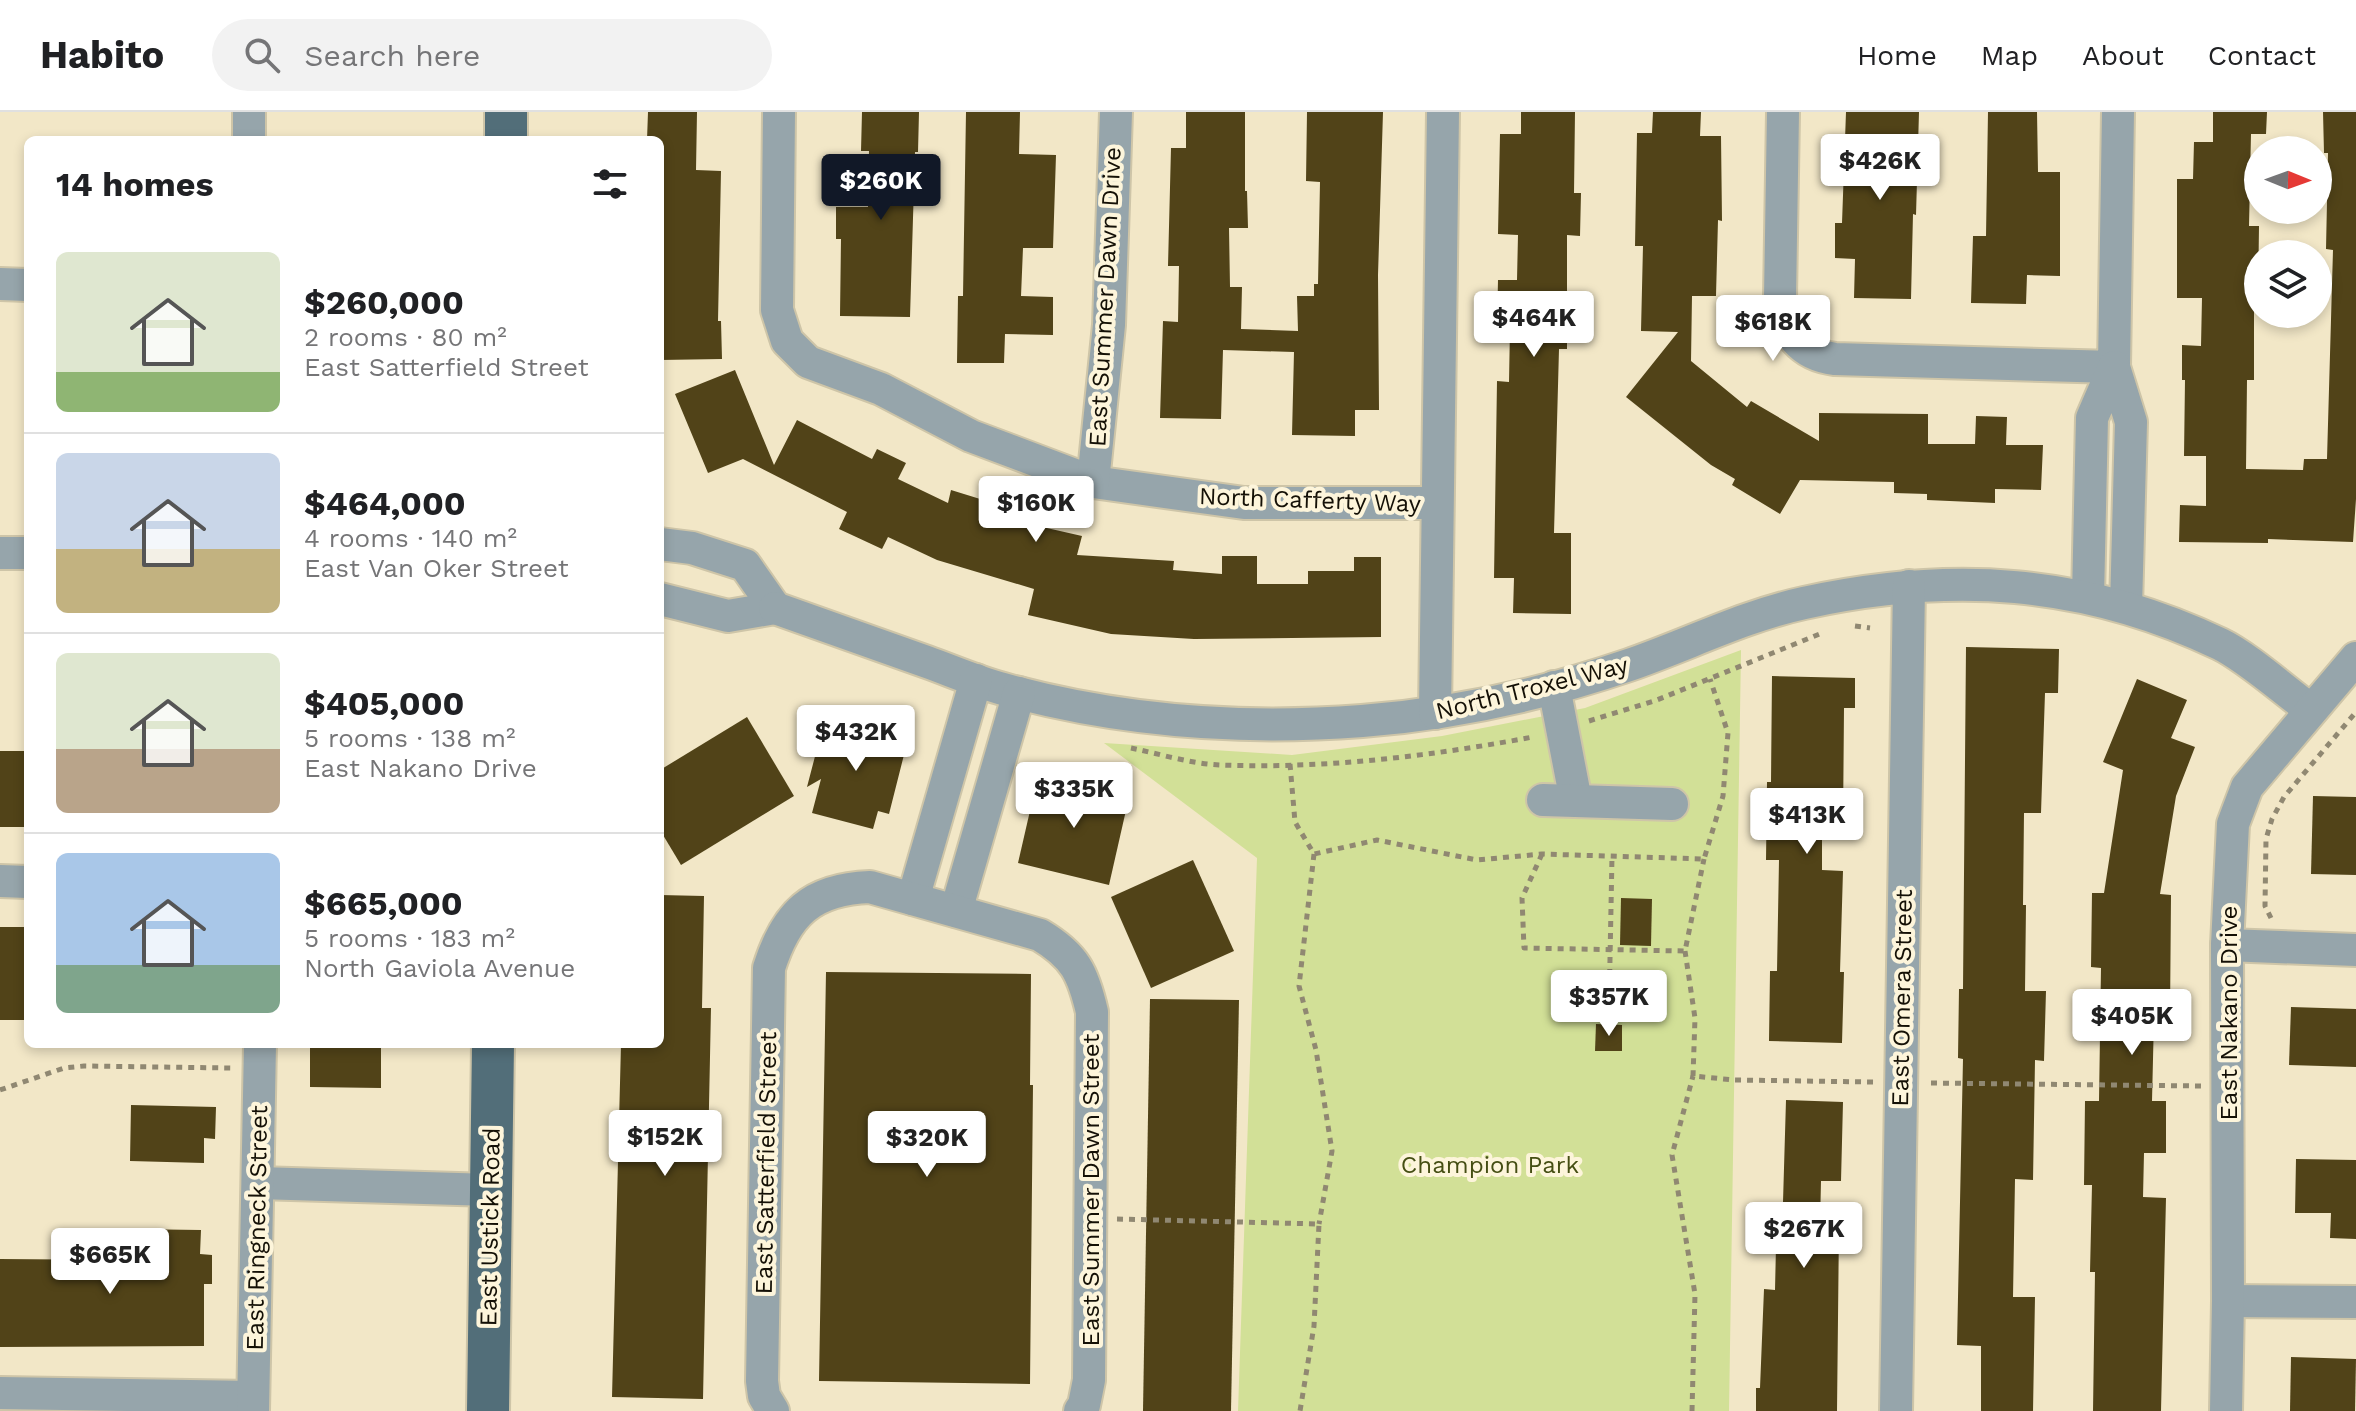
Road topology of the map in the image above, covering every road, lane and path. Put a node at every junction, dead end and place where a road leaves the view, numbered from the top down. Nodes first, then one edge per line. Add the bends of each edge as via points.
1 (249, 112) edge
2 (506, 112) edge
3 (779, 112) edge
4 (1116, 112) edge
5 (1443, 112) edge
6 (1783, 112) edge
7 (2118, 112) edge
8 (249, 136) edge
9 (506, 136) edge
10 (0, 284) edge
11 (24, 285) edge
12 (2114, 367) junction
13 (1093, 482) junction
14 (1437, 503) junction
15 (664, 544) edge
16 (0, 553) edge
17 (24, 553) edge
18 (1909, 586) junction
19 (2088, 597) junction
20 (664, 600) edge
21 (2126, 607) junction
22 (775, 608) junction
23 (2356, 658) edge
24 (976, 680) junction
25 (1554, 687) junction
26 (1019, 693) junction
27 (2311, 710) junction
28 (2356, 712) edge
29 (1435, 713) junction
30 (1543, 800) dead end
31 (1576, 801) junction
32 (1672, 804) dead end
33 (1314, 854) dead end
34 (1542, 854) dead end
35 (1612, 856) dead end
36 (1704, 859) dead end
37 (0, 881) edge
38 (24, 882) edge
39 (913, 899) junction
40 (956, 911) junction
41 (2271, 918) dead end
42 (2227, 945) junction
43 (1610, 949) junction
44 (2356, 950) edge
45 (1685, 951) junction
46 (1609, 1011) dead end
47 (493, 1048) edge
48 (260, 1056) edge
49 (1693, 1076) junction
50 (1881, 1082) dead end
51 (1922, 1083) dead end
52 (2207, 1087) dead end
53 (0, 1090) edge
54 (258, 1183) junction
55 (491, 1190) junction
56 (1090, 1218) junction
57 (1319, 1225) junction
58 (2228, 1301) junction
59 (2356, 1302) edge
60 (0, 1393) edge
61 (253, 1404) edge
62 (488, 1411) edge
63 (773, 1411) edge
64 (1080, 1411) edge
65 (1300, 1411) edge
66 (1692, 1411) edge
67 (1896, 1411) edge
68 (2226, 1411) edge

1 - 8 street
2 - 9 main road
3 - 13 street, North Cafferty Way via 777,310 787,341 808,362 881,389 971,436
4 - 13 street, East Summer Dawn Drive via 1109,325
5 - 14 street
6 - 12 street via 1781,315 1797,343 1835,359
7 - 12 street
10 - 11 street
12 - 19 street via 2092,418
12 - 21 street via 2131,422
13 - 14 street, North Cafferty Way via 1244,503
14 - 29 street
15 - 22 street via 745,565
16 - 17 street
18 - 19 street, North Troxel Way via 2001,584
18 - 25 street, North Troxel Way via 1802,603
18 - 67 street, East Omera Street
19 - 21 street, North Troxel Way
20 - 22 street, North Troxel Way via 728,616
21 - 27 street, North Troxel Way via 2223,645
22 - 24 street, North Troxel Way
23 - 27 street, East Nakano Drive
24 - 26 street, North Troxel Way
24 - 39 street
25 - 29 street, North Troxel Way
25 - 31 street
26 - 29 street, North Troxel Way via 1112,713 1213,723 1361,721
26 - 40 street
27 - 42 street, East Nakano Drive via 2240,802 2233,824
28 - 41 path via 2284,797 2272,819 2266,839 2265,906
30 - 31 street
31 - 32 street
33 - 57 path via 1299,986 1316,1050 1332,1151
34 - 43 path via 1522,898 1524,948
35 - 43 path
36 - 45 path
37 - 38 street
39 - 40 street
39 - 63 street, East Satterfield Street via 870,887 820,897 791,918 769,968 762,1381
40 - 56 street, East Summer Dawn Street via 1040,935 1064,950 1080,970 1092,1012
42 - 44 street
42 - 58 street, East Nakano Drive
43 - 45 path
43 - 46 path
45 - 49 path via 1695,1018
47 - 55 main road, East Ustick Road
48 - 53 path via 64,1068
48 - 54 street, East Ringneck Street
49 - 50 path
49 - 66 path via 1672,1155 1695,1294
51 - 52 path
54 - 55 street
54 - 61 street, East Ringneck Street
55 - 62 main road, East Ustick Road
56 - 57 path
56 - 64 street, East Summer Dawn Street via 1089,1380
57 - 65 path via 1314,1326
58 - 59 street
58 - 68 street, East Nakano Drive
60 - 61 street

